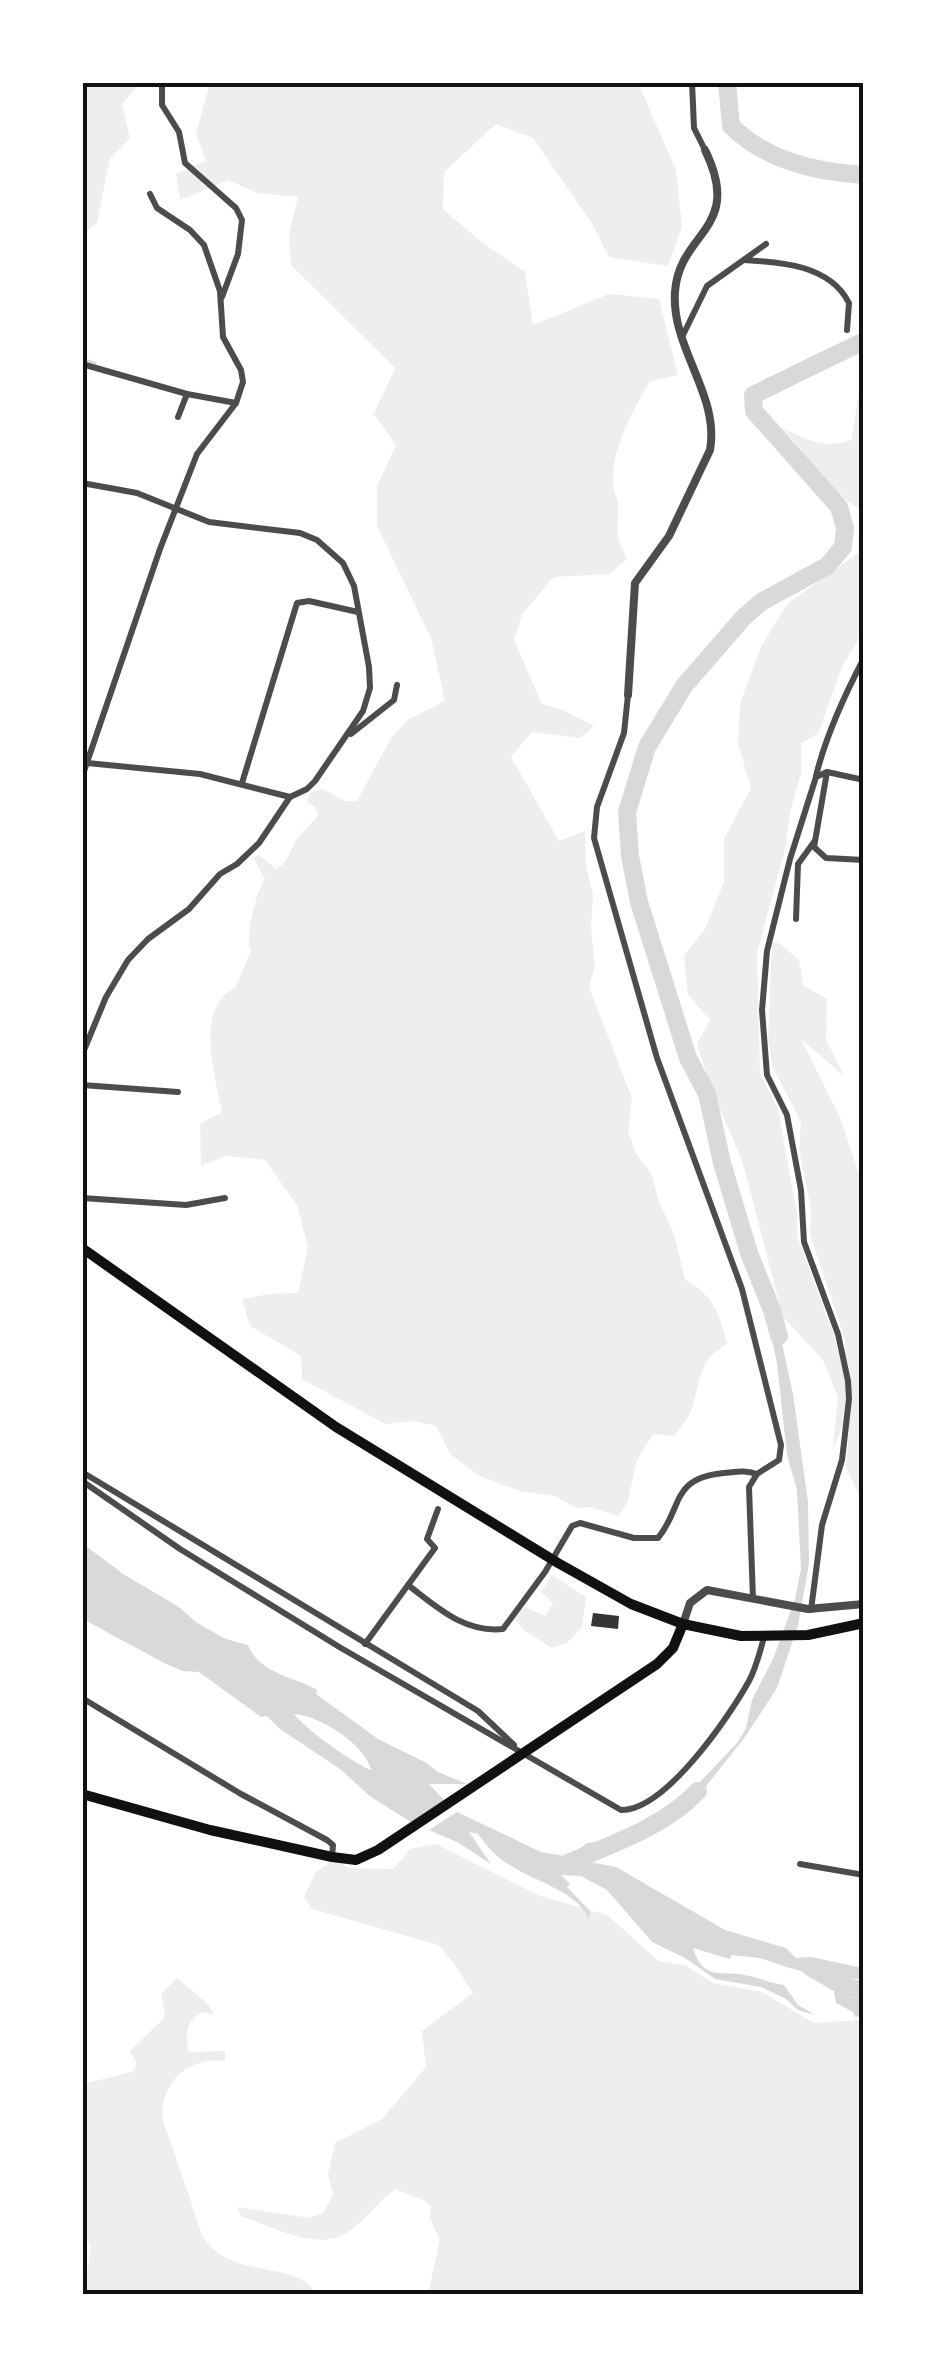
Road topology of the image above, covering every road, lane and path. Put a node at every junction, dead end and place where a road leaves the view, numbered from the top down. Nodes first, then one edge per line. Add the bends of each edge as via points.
1 (162, 82) edge
2 (692, 82) edge
3 (705, 150) joint
4 (150, 194) dead end
5 (766, 244) dead end
6 (744, 260) junction
7 (222, 299) junction
8 (847, 330) dead end
9 (683, 335) junction
10 (82, 364) edge
11 (188, 394) junction
12 (236, 403) junction
13 (178, 417) dead end
14 (82, 483) edge
15 (176, 510) junction
16 (358, 612) junction
17 (864, 658) edge
18 (397, 685) dead end
19 (628, 695) joint
20 (342, 741) junction
21 (87, 763) junction
22 (828, 772) junction
23 (82, 776) edge
24 (816, 776) junction
25 (864, 780) edge
26 (242, 783) junction
27 (290, 796) junction
28 (814, 842) junction
29 (864, 860) edge
30 (796, 919) dead end
31 (82, 1055) edge
32 (82, 1085) edge
33 (178, 1092) dead end
34 (82, 1198) edge
35 (225, 1198) dead end
36 (82, 1248) edge
37 (82, 1472) edge
38 (756, 1474) junction
39 (82, 1480) edge
40 (438, 1509) dead end
41 (553, 1560) junction
42 (408, 1585) junction
43 (753, 1601) junction
44 (864, 1604) edge
45 (810, 1610) junction
46 (683, 1624) junction
47 (864, 1624) edge
48 (767, 1637) junction
49 (365, 1644) junction
50 (82, 1698) edge
51 (522, 1753) junction
52 (82, 1794) edge
53 (332, 1857) junction
54 (800, 1864) dead end
55 (864, 1875) edge

1 - 7 street via 162,105 179,132 185,164 242,220
2 - 3 street via 694,128
3 - 9 street via 717,200 676,280
4 - 7 street via 157,208 200,240
5 - 6 street
6 - 8 street via 802,266 832,284 849,303
6 - 9 street via 707,286
7 - 12 street via 224,337 242,374
9 - 19 street via 712,418 712,438 669,536 635,583
10 - 11 street
11 - 12 street
11 - 13 street
12 - 15 street via 202,444
14 - 15 street via 125,490
15 - 16 street via 317,540 349,572
15 - 21 street
16 - 20 street via 369,693
16 - 26 street via 297,603
17 - 24 street via 826,737
18 - 20 street via 394,700
19 - 38 street via 594,838 657,1058 756,1338 782,1450
20 - 27 street via 316,781
21 - 23 street
21 - 26 street
22 - 24 street
22 - 25 street
22 - 28 street
24 - 45 street via 767,951 762,1010 767,1075 787,1114 804,1242 848,1381 842,1460 822,1525
26 - 27 street
27 - 31 street via 259,844 128,960
28 - 29 street via 822,856
28 - 30 street via 798,864
32 - 33 street
34 - 35 street via 186,1205
36 - 41 highway via 292,1398
37 - 49 street
38 - 41 street via 697,1478 658,1538 572,1526
38 - 43 street via 748,1494
39 - 51 street via 180,1549
40 - 42 street via 428,1536 435,1548
41 - 42 street via 503,1629 460,1622
41 - 46 highway
42 - 49 street
43 - 45 street
43 - 46 street via 707,1590 690,1604
44 - 45 street
46 - 48 highway
46 - 51 highway via 662,1661
47 - 48 highway
48 - 51 street via 720,1723 668,1786 636,1808 611,1806
49 - 51 street via 478,1712
50 - 53 street via 328,1840
51 - 53 highway via 378,1850 356,1860
52 - 53 highway
54 - 55 street

